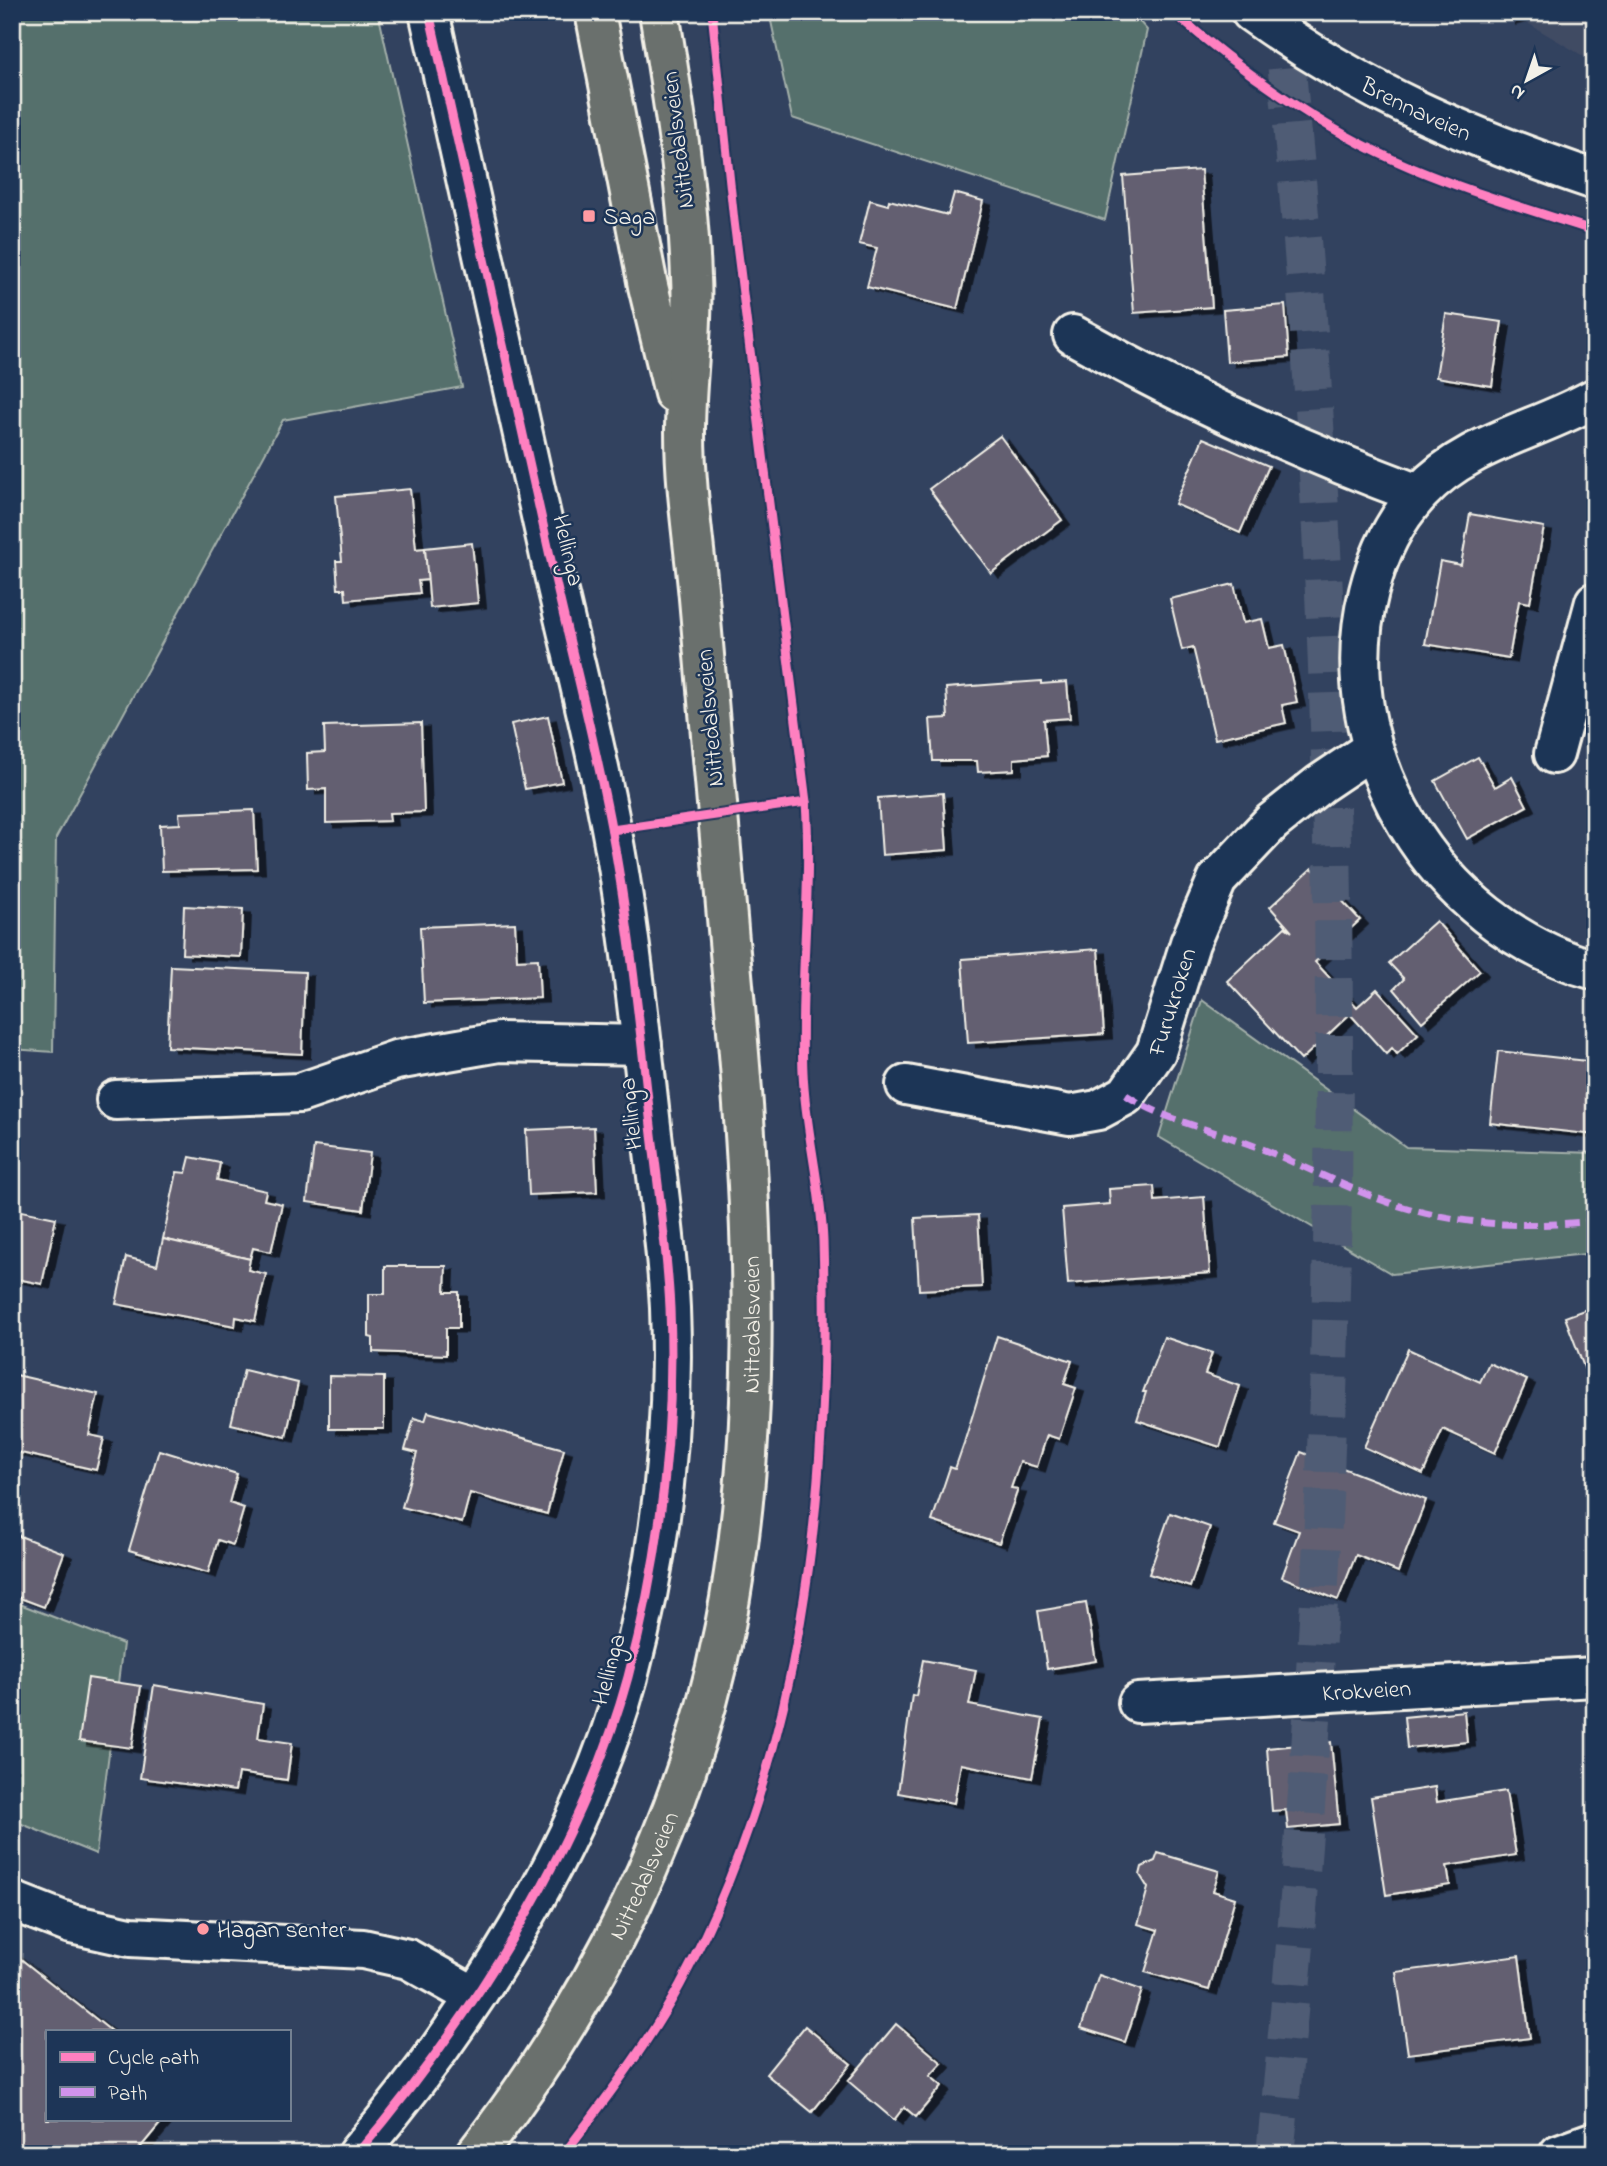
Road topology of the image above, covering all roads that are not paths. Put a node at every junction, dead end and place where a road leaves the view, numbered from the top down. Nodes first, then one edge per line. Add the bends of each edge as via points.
1 (429, 12) edge
2 (595, 12) edge
3 (659, 12) edge
4 (1251, 12) edge
5 (1595, 180) edge
6 (1073, 335) dead end
7 (1595, 398) edge
8 (685, 436) junction
9 (1418, 494) junction
10 (1595, 602) edge
11 (1372, 749) junction
12 (1553, 754) dead end
13 (1595, 970) edge
14 (642, 1045) junction
15 (906, 1085) dead end
16 (116, 1100) dead end
17 (1595, 1677) edge
18 (1138, 1703) dead end
19 (12, 1901) edge
20 (474, 1996) junction
21 (1595, 2141) edge
22 (357, 2154) edge
23 (476, 2154) edge
24 (1559, 2154) edge

1 - 14 street, Hellinga via 612,830
2 - 8 main road, Nittedalsveien via 648,286
3 - 8 main road, Nittedalsveien via 692,280
4 - 5 street, Brennaveien via 1363,85 1420,114
6 - 9 street via 1141,374
7 - 9 street via 1473,452
8 - 23 main road, Nittedalsveien via 751,1204 752,1393 736,1556 724,1630 703,1711 640,1886 573,2017
9 - 11 street via 1380,553 1361,622 1360,669
10 - 12 street
11 - 13 street via 1413,834 1478,909 1551,953
11 - 15 street, Furukroken via 1272,822 1217,880 1199,920 1156,1052 1126,1095 1098,1110 1070,1115
14 - 16 street via 499,1042 396,1060 300,1093
14 - 20 street, Hellinga via 670,1304 668,1450 659,1526 628,1676 592,1780 555,1861
17 - 18 street, Krokveien
19 - 20 street via 71,1924 130,1937 363,1949 408,1959
20 - 22 street, Hellinga
21 - 24 street

